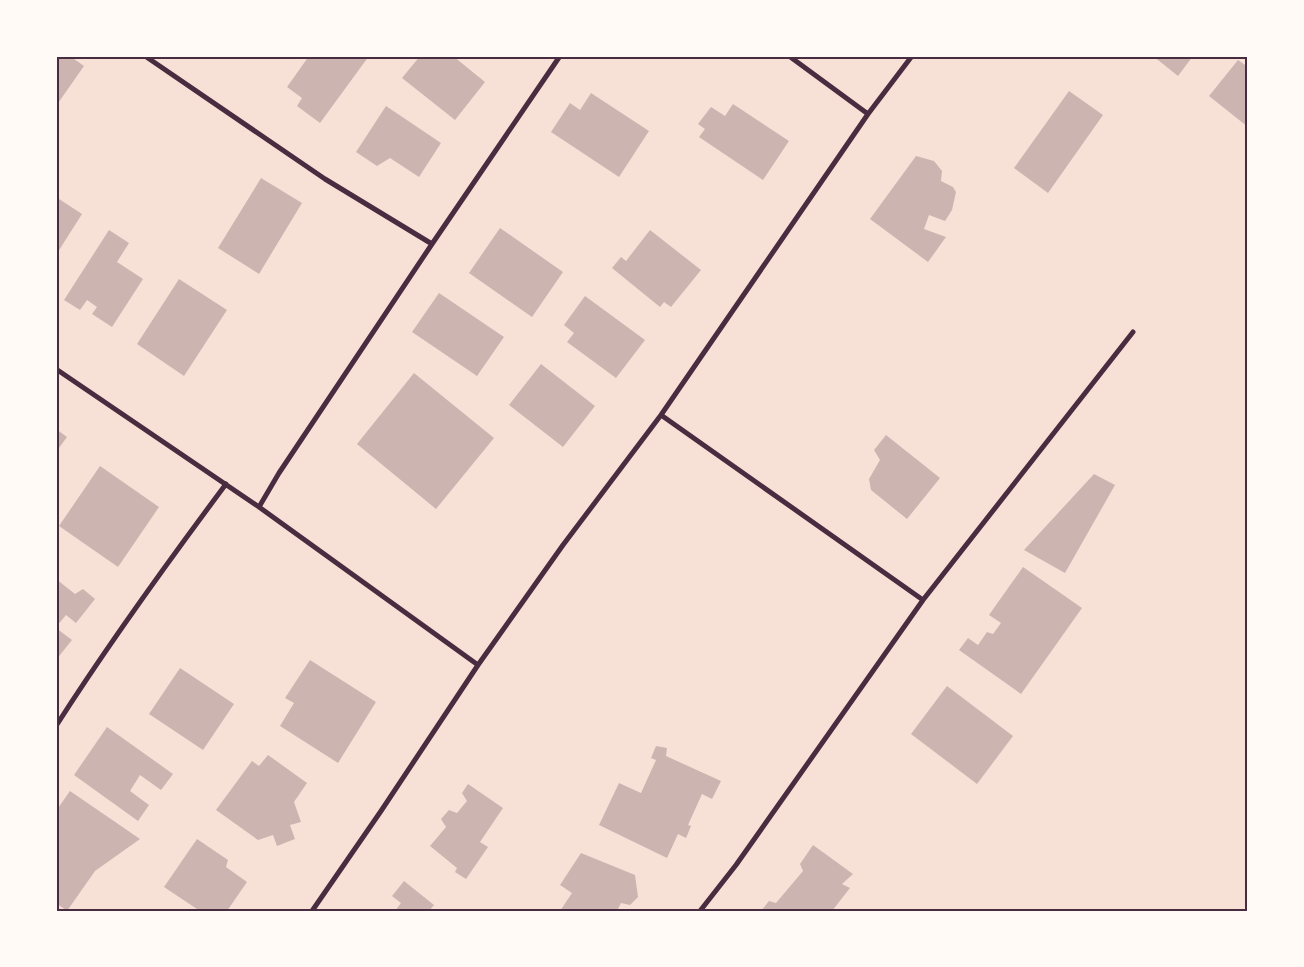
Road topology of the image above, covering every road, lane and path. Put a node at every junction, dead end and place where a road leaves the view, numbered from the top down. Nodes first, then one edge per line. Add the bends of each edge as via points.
1 (145, 56) edge
2 (560, 56) edge
3 (789, 56) edge
4 (912, 56) edge
5 (868, 114) junction
6 (432, 244) junction
7 (1133, 332) dead end
8 (56, 369) edge
9 (661, 415) junction
10 (226, 484) junction
11 (259, 507) junction
12 (924, 600) junction
13 (478, 665) junction
14 (56, 726) edge
15 (312, 911) edge
16 (700, 911) edge

1 - 6 street via 325,179
2 - 6 street
3 - 5 street
4 - 5 street
5 - 9 street
6 - 11 street
7 - 12 street
8 - 10 street
9 - 12 street
9 - 13 street
10 - 11 street
10 - 14 street
11 - 13 street
12 - 16 street
13 - 15 street

